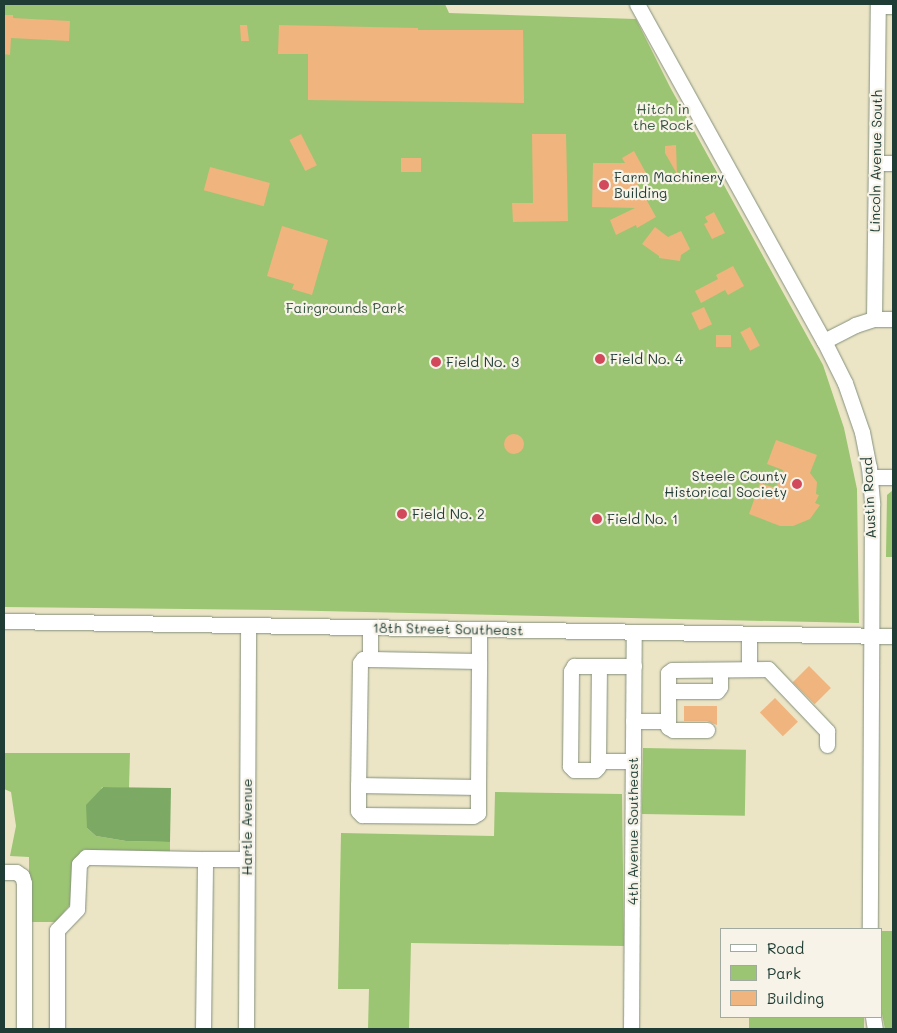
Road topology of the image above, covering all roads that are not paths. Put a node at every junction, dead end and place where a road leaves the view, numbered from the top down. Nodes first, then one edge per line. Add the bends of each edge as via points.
1 (637, 4) edge
2 (878, 5) edge
3 (893, 6) edge
4 (876, 162) junction
5 (893, 163) edge
6 (874, 319) junction
7 (893, 319) edge
8 (824, 341) junction
9 (870, 477) junction
10 (893, 477) edge
11 (4, 621) edge
12 (248, 625) junction
13 (370, 627) junction
14 (479, 629) junction
15 (634, 632) junction
16 (749, 634) junction
17 (871, 636) junction
18 (893, 636) edge
19 (370, 659) junction
20 (479, 661) junction
21 (599, 666) junction
22 (634, 666) junction
23 (748, 669) junction
24 (720, 670) junction
25 (668, 691) junction
26 (633, 721) junction
27 (668, 721) junction
28 (707, 730) dead end
29 (827, 745) dead end
30 (598, 761) junction
31 (633, 761) junction
32 (358, 785) junction
33 (478, 787) junction
34 (206, 859) junction
35 (247, 859) junction
36 (4, 872) edge
37 (870, 928) edge
38 (24, 1029) edge
39 (57, 1029) edge
40 (203, 1029) edge
41 (246, 1029) edge
42 (631, 1029) edge

1 - 8 street, Austin Road
2 - 3 street
2 - 4 street, Lincoln Avenue South
4 - 5 street
4 - 6 street, Lincoln Avenue South
6 - 7 street
6 - 8 street
8 - 9 street, Austin Road via 854,406
9 - 10 street
9 - 17 street, Austin Road
11 - 12 street, 18th Street Southeast
12 - 13 street, 18th Street Southeast
12 - 35 street, Hartle Avenue
13 - 14 street, 18th Street Southeast
13 - 19 street
14 - 15 street, 18th Street Southeast
14 - 20 street
15 - 16 street, 18th Street Southeast
15 - 22 street, 4th Avenue Southeast
16 - 17 street, 18th Street Southeast
16 - 23 street
17 - 18 street, 18th Street Southeast
17 - 37 street, Austin Road
19 - 20 street
19 - 32 street via 363,659 360,663
20 - 33 street
21 - 22 street
21 - 30 street
21 - 30 street via 574,666 571,671 570,766 574,770 595,770
22 - 26 street, 4th Avenue Southeast
23 - 24 street
23 - 29 street via 768,669 827,731
24 - 25 street via 720,687 717,690
24 - 25 street via 672,670 668,673
25 - 27 street
26 - 27 street
26 - 31 street, 4th Avenue Southeast
27 - 28 street via 668,727 673,730
30 - 31 street
31 - 42 street, 4th Avenue Southeast
32 - 33 street
32 - 33 street via 358,811 362,816 474,816 478,812
34 - 35 street
34 - 39 street via 86,857 79,864 77,909 57,930
34 - 40 street
35 - 41 street, Hartle Avenue
36 - 38 street via 16,872 24,883

